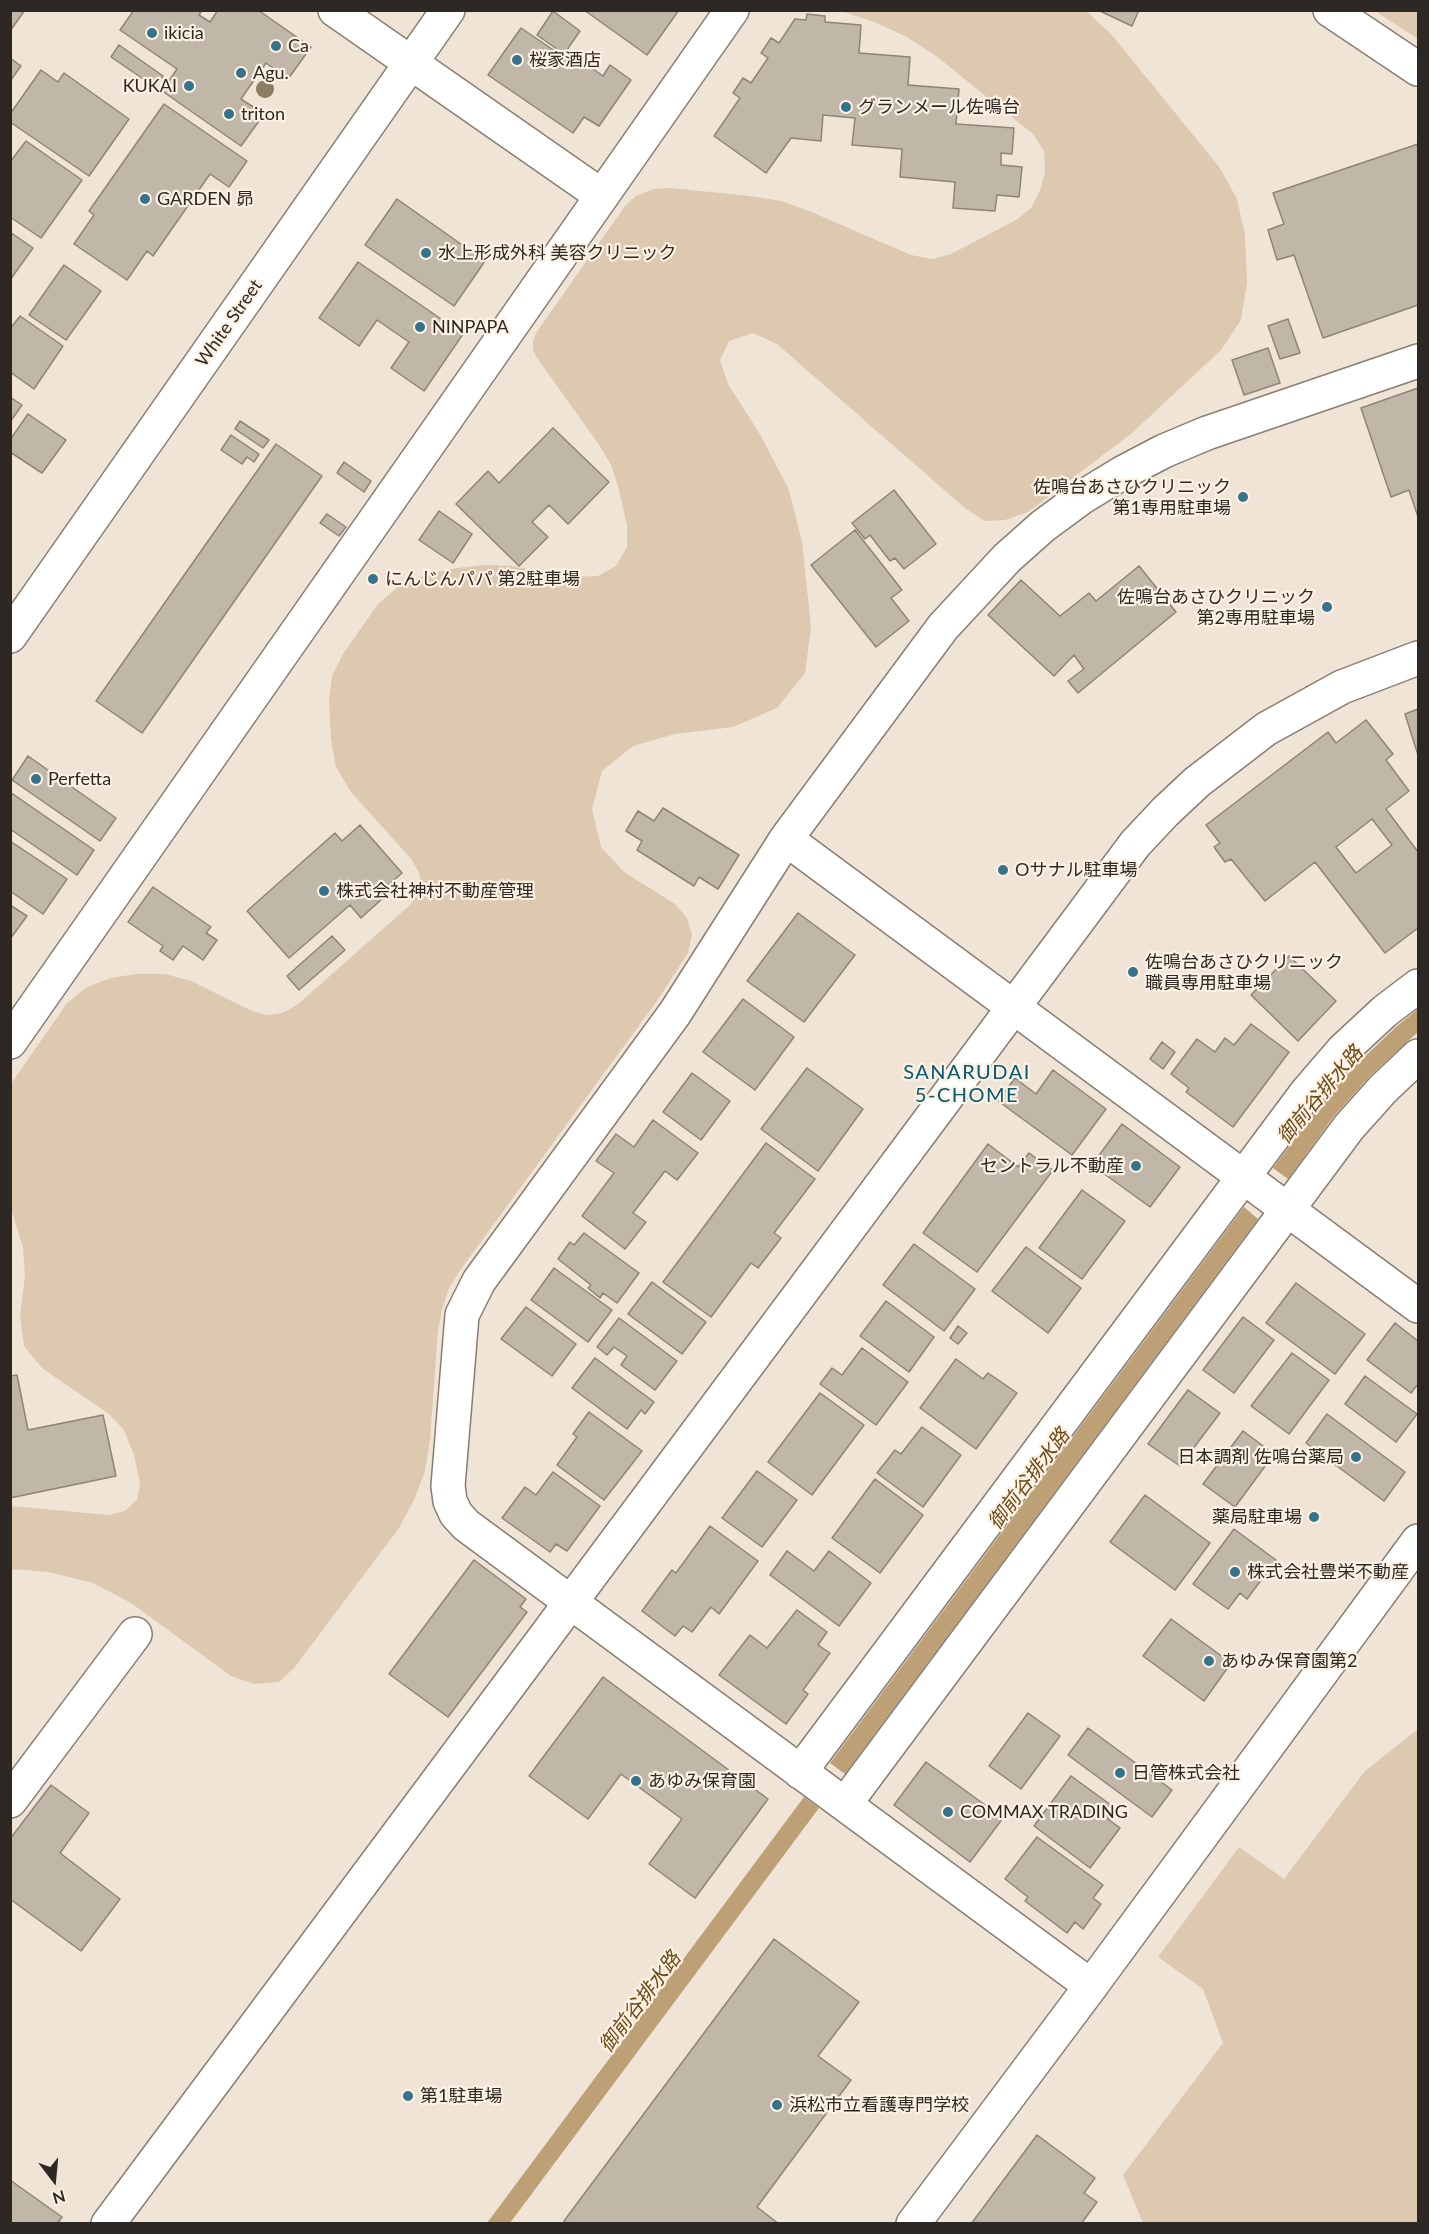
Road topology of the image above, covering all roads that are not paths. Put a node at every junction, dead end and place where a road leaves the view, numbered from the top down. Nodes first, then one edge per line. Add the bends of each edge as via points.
1 (335, 10) edge
2 (448, 10) edge
3 (732, 10) edge
4 (1330, 10) edge
5 (411, 63) junction
6 (1419, 69) edge
7 (602, 196) junction
8 (1419, 361) edge
9 (10, 636) edge
10 (1419, 658) edge
11 (786, 839) junction
12 (1419, 986) edge
13 (1014, 1007) junction
14 (12, 1035) edge
15 (1419, 1056) edge
16 (1244, 1177) junction
17 (1287, 1210) junction
18 (1419, 1306) edge
19 (1419, 1541) edge
20 (571, 1602) junction
21 (135, 1634) dead end
22 (800, 1772) junction
23 (10, 1801) edge
24 (845, 1804) junction
25 (1091, 1986) junction
26 (108, 2223) edge
27 (913, 2223) edge

1 - 5 street
2 - 5 street, White Street
3 - 7 street
4 - 6 street
5 - 7 street
5 - 9 street, White Street
7 - 14 street
8 - 11 street via 1208,432 1122,473 1043,526 1007,558 943,627
10 - 13 street via 1382,670 1303,707 1266,729 1197,782 1135,844
11 - 13 street
11 - 20 street via 675,1013 479,1281 462,1315 450,1501 466,1525
12 - 16 street via 1343,1050
13 - 16 street
13 - 20 street
15 - 17 street via 1349,1128
16 - 17 street
16 - 22 street
17 - 18 street
17 - 24 street
19 - 25 street
20 - 22 street
20 - 26 street
21 - 23 street
22 - 24 street
24 - 25 street
25 - 27 street

